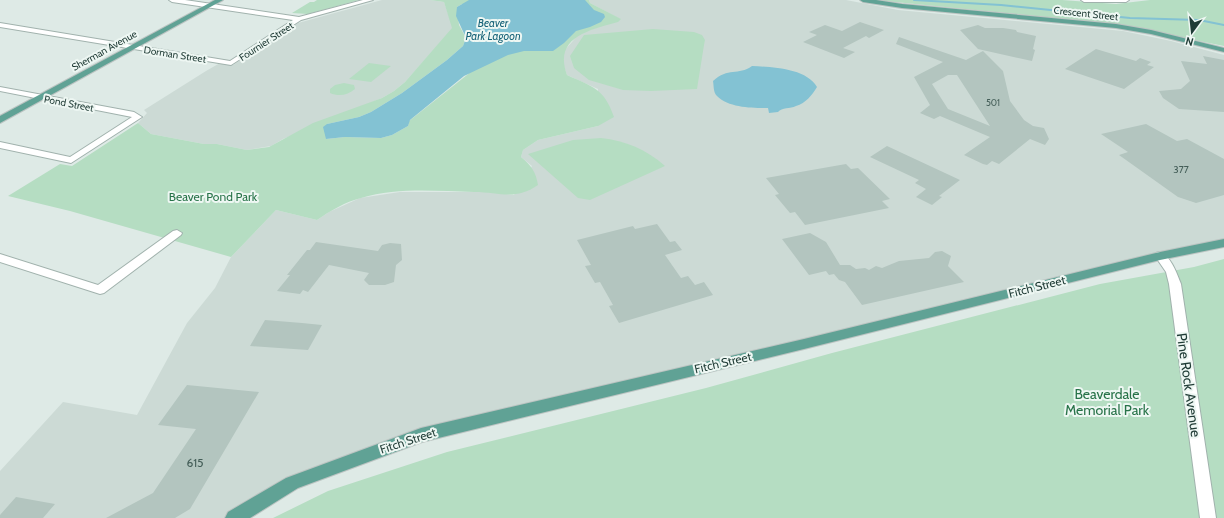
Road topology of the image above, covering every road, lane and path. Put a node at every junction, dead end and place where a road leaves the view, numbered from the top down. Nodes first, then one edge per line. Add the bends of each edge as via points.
1 (172, 0) edge
2 (220, 0) edge
3 (370, 0) edge
4 (863, 0) edge
5 (1084, 0) edge
6 (1126, 0) edge
7 (208, 6) junction
8 (299, 19) junction
9 (0, 25) edge
10 (133, 47) junction
11 (1224, 49) edge
12 (232, 63) joint
13 (0, 89) edge
14 (41, 97) junction
15 (0, 120) edge
16 (0, 145) edge
17 (177, 234) dead end
18 (1224, 243) edge
19 (1160, 256) junction
20 (0, 258) edge
21 (234, 518) edge
22 (1208, 518) edge

1 - 7 street
2 - 7 main road, Sherman Avenue
3 - 8 street, Fournier Street
4 - 11 main road, Crescent Street via 1116,26
5 - 6 street
7 - 8 street
7 - 10 main road, Sherman Avenue
8 - 12 street, Fournier Street
9 - 10 street, Dorman Street
10 - 12 street, Dorman Street
10 - 14 main road, Sherman Avenue
13 - 14 street, Pond Street
14 - 15 main road, Sherman Avenue
14 - 16 street, Pond Street via 138,117 71,160
17 - 20 street via 100,290
18 - 19 main road, Fitch Street
19 - 21 main road, Fitch Street via 421,435 292,483
19 - 22 street, Pine Rock Avenue via 1171,271 1175,284

